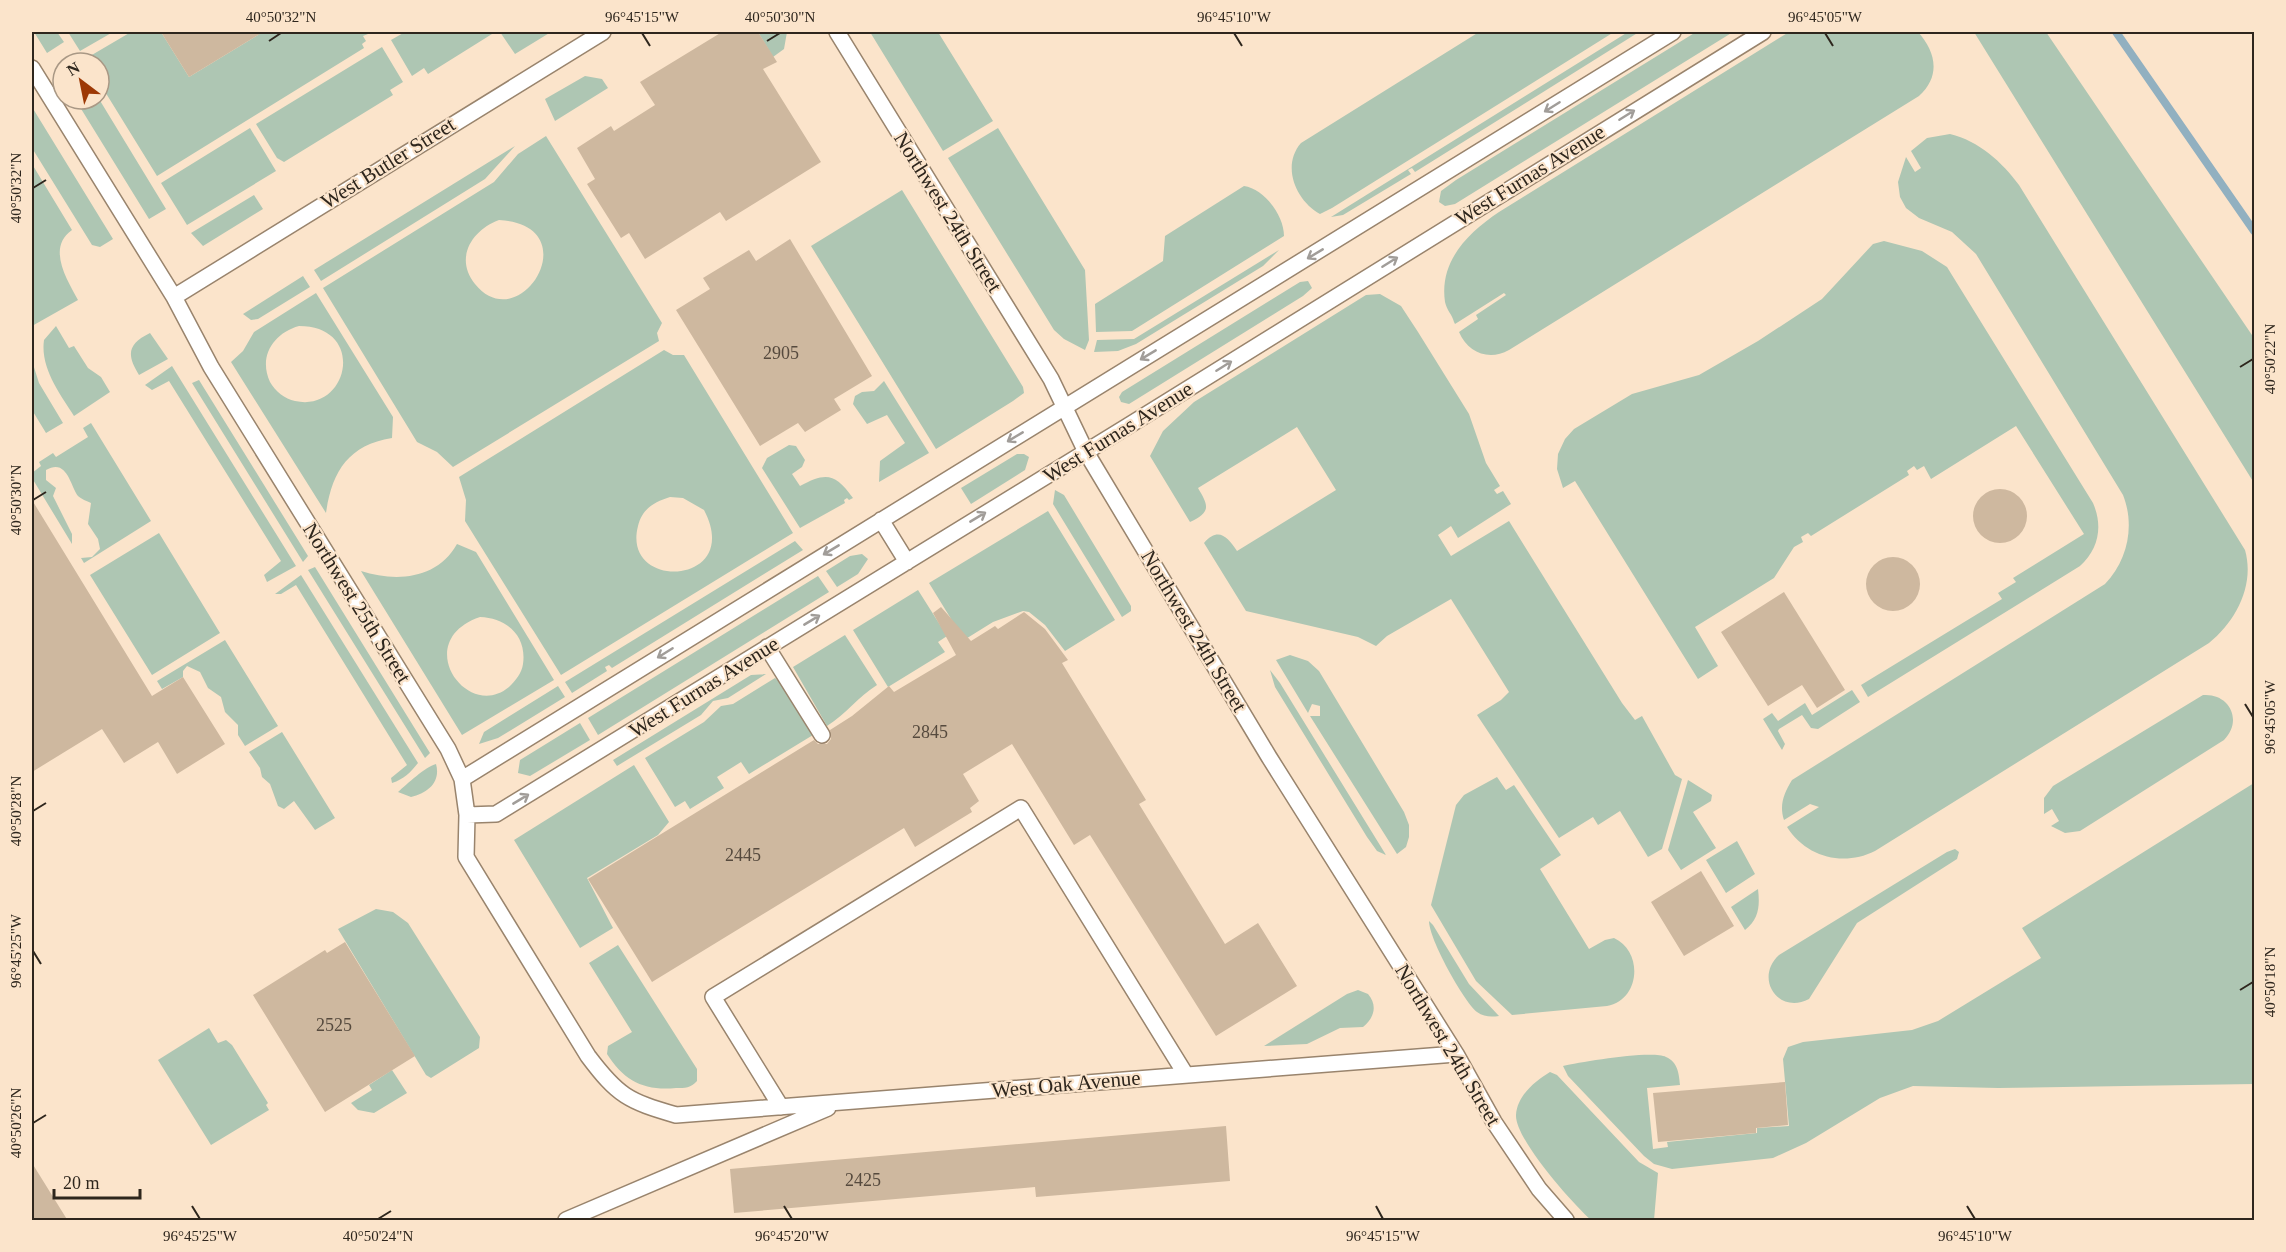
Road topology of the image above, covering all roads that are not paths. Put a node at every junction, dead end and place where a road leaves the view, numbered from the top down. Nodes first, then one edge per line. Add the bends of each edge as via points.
1 (603, 32) edge
2 (837, 32) edge
3 (1673, 32) edge
4 (1762, 32) edge
5 (32, 68) edge
6 (174, 297) junction
7 (1065, 407) junction
8 (1086, 452) junction
9 (881, 520) junction
10 (907, 562) junction
11 (767, 647) junction
12 (822, 735) dead end
13 (462, 779) junction
14 (467, 815) junction
15 (1456, 1054) junction
16 (1185, 1075) junction
17 (840, 1102) junction
18 (781, 1107) junction
19 (676, 1115) joint
20 (566, 1221) edge
21 (1566, 1221) edge

1 - 6 lane, West Butler Street
2 - 7 lane, Northwest 24th Street
3 -> 7 lane
8 -> 4 lane, West Furnas Avenue
5 - 6 lane, Northwest 25th Street
6 - 13 lane, Northwest 25th Street via 211,367 448,749
7 - 8 lane, Northwest 24th Street
7 -> 9 lane
10 -> 8 lane, West Furnas Avenue
8 - 15 lane, Northwest 24th Street via 1269,757
9 - 10 lane
9 -> 13 lane
11 -> 10 lane, West Furnas Avenue
11 - 12 lane
14 -> 11 lane, West Furnas Avenue via 496,814
13 - 14 lane, Northwest 25th Street
14 - 19 lane, Northwest 25th Street via 466,857 588,1056 609,1085 632,1102
15 - 16 lane, West Oak Avenue
15 - 21 lane, Northwest 24th Street via 1501,1132
16 - 17 lane, West Oak Avenue
16 - 18 lane via 1021,808 713,997
17 - 18 lane, West Oak Avenue
17 - 20 lane
18 - 19 lane, West Oak Avenue

